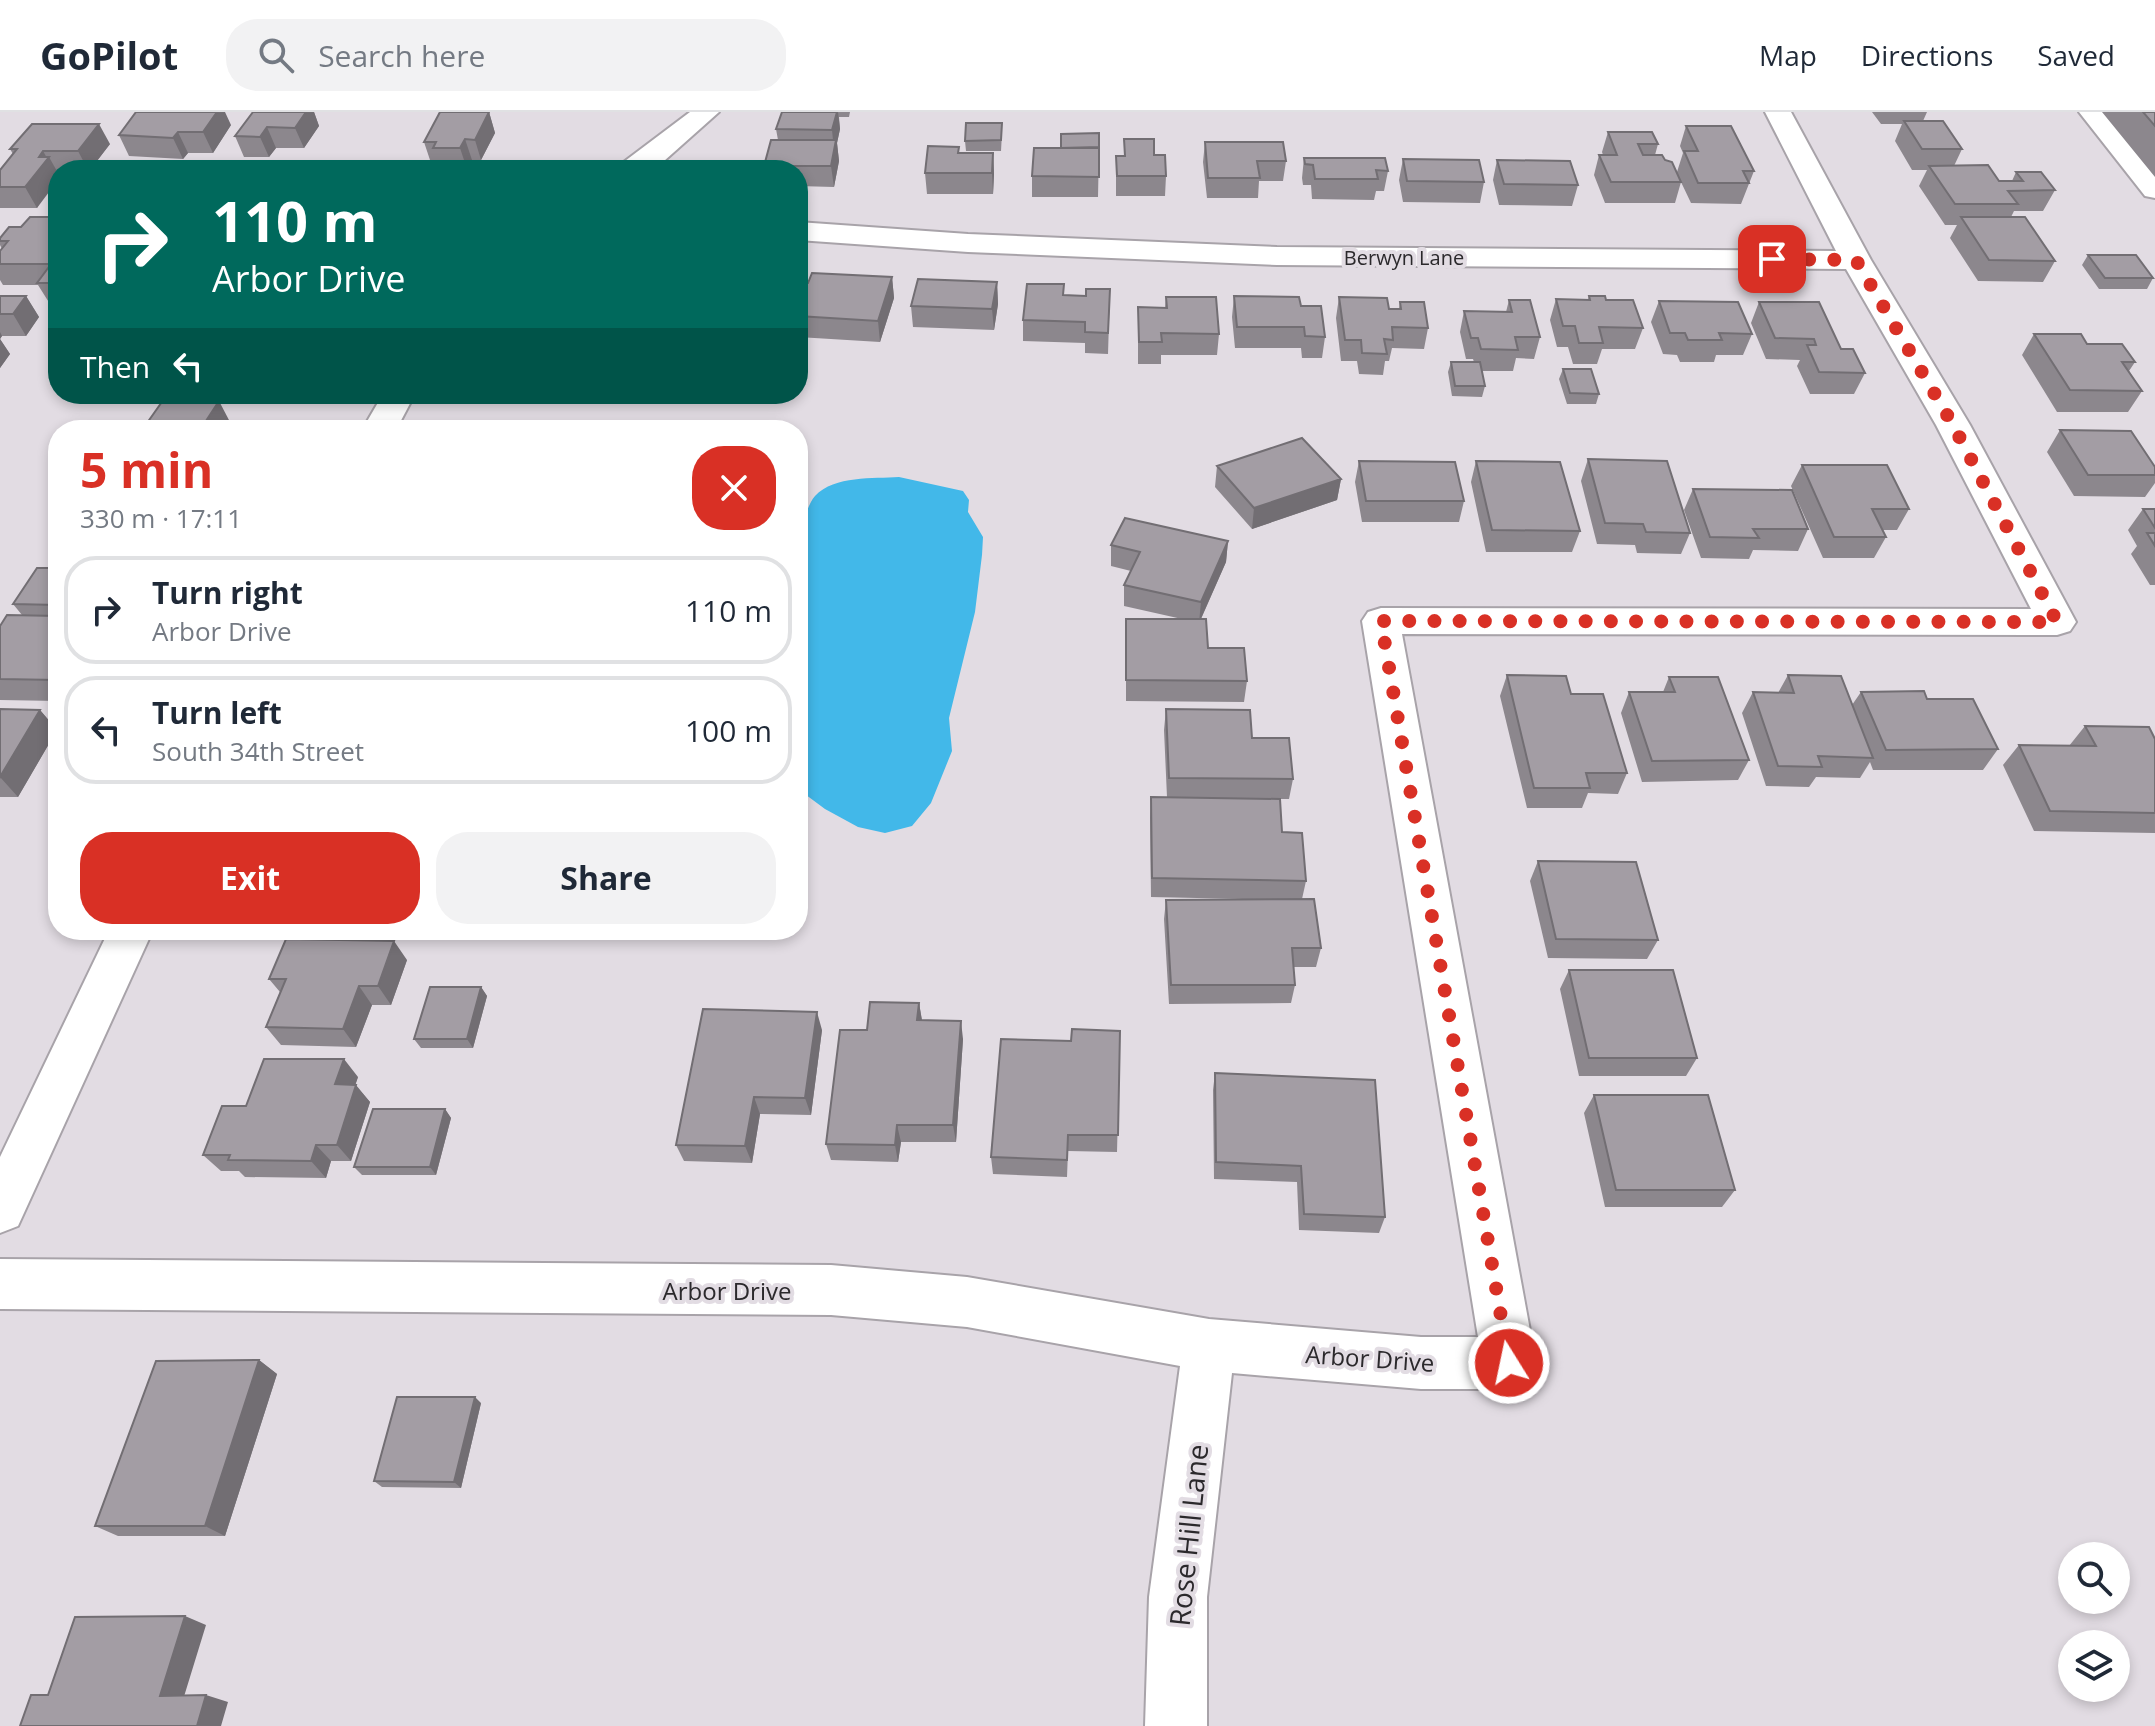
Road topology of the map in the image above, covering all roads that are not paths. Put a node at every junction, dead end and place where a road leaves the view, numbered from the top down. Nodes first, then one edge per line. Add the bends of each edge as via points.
1 (706, 112) edge
2 (2092, 112) edge
3 (1781, 117) edge
4 (645, 160) edge
5 (2155, 190) edge
6 (808, 232) edge
7 (1856, 260) junction
8 (126, 940) edge
9 (0, 1210) edge
10 (0, 1284) edge
11 (1209, 1345) junction
12 (1176, 1726) edge

1 - 4 street
2 - 5 street
3 - 7 street
6 - 7 street, Berwyn Lane via 1277,256
7 - 11 street, Arbor Drive via 1953,425 2057,622 1381,621 1509,1363 1421,1363
8 - 9 street
10 - 11 street, Arbor Drive via 831,1290 967,1302
11 - 12 street, Rose Hill Lane via 1178,1597

